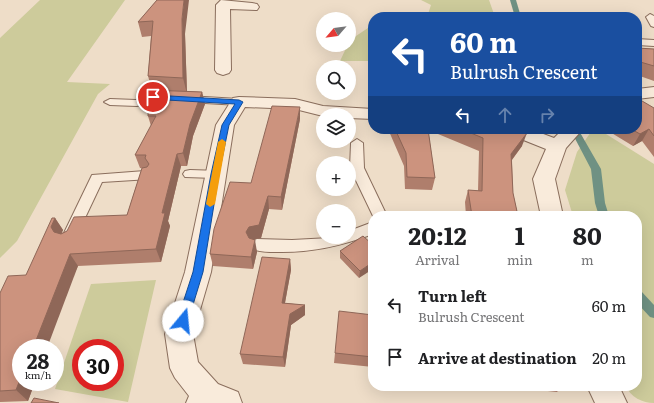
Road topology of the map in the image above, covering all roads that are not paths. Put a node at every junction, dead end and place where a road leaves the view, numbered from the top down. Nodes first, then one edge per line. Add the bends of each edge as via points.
1 (226, 2) edge
2 (252, 7) dead end
3 (642, 42) edge
4 (654, 43) edge
5 (223, 70) dead end
6 (110, 102) dead end
7 (239, 102) junction
8 (363, 115) edge
9 (546, 134) edge
10 (566, 137) edge
11 (357, 143) dead end
12 (190, 174) dead end
13 (215, 174) junction
14 (145, 176) edge
15 (378, 211) edge
16 (551, 211) edge
17 (368, 230) edge
18 (356, 234) edge
19 (68, 239) edge
20 (322, 244) edge
21 (257, 245) dead end
22 (605, 391) edge
23 (212, 401) edge
24 (612, 403) edge

1 - 2 street
1 - 5 street
3 - 4 lane
6 - 7 lane via 137,103 153,97
7 - 8 street via 295,104 323,111
7 - 13 street via 226,125
9 - 10 street
10 - 16 street via 544,179
11 - 15 lane via 357,168
12 - 13 lane
13 - 23 street via 209,241 179,334 185,368
14 - 19 lane via 97,178
17 - 18 lane
20 - 21 lane via 297,248
22 - 24 street

